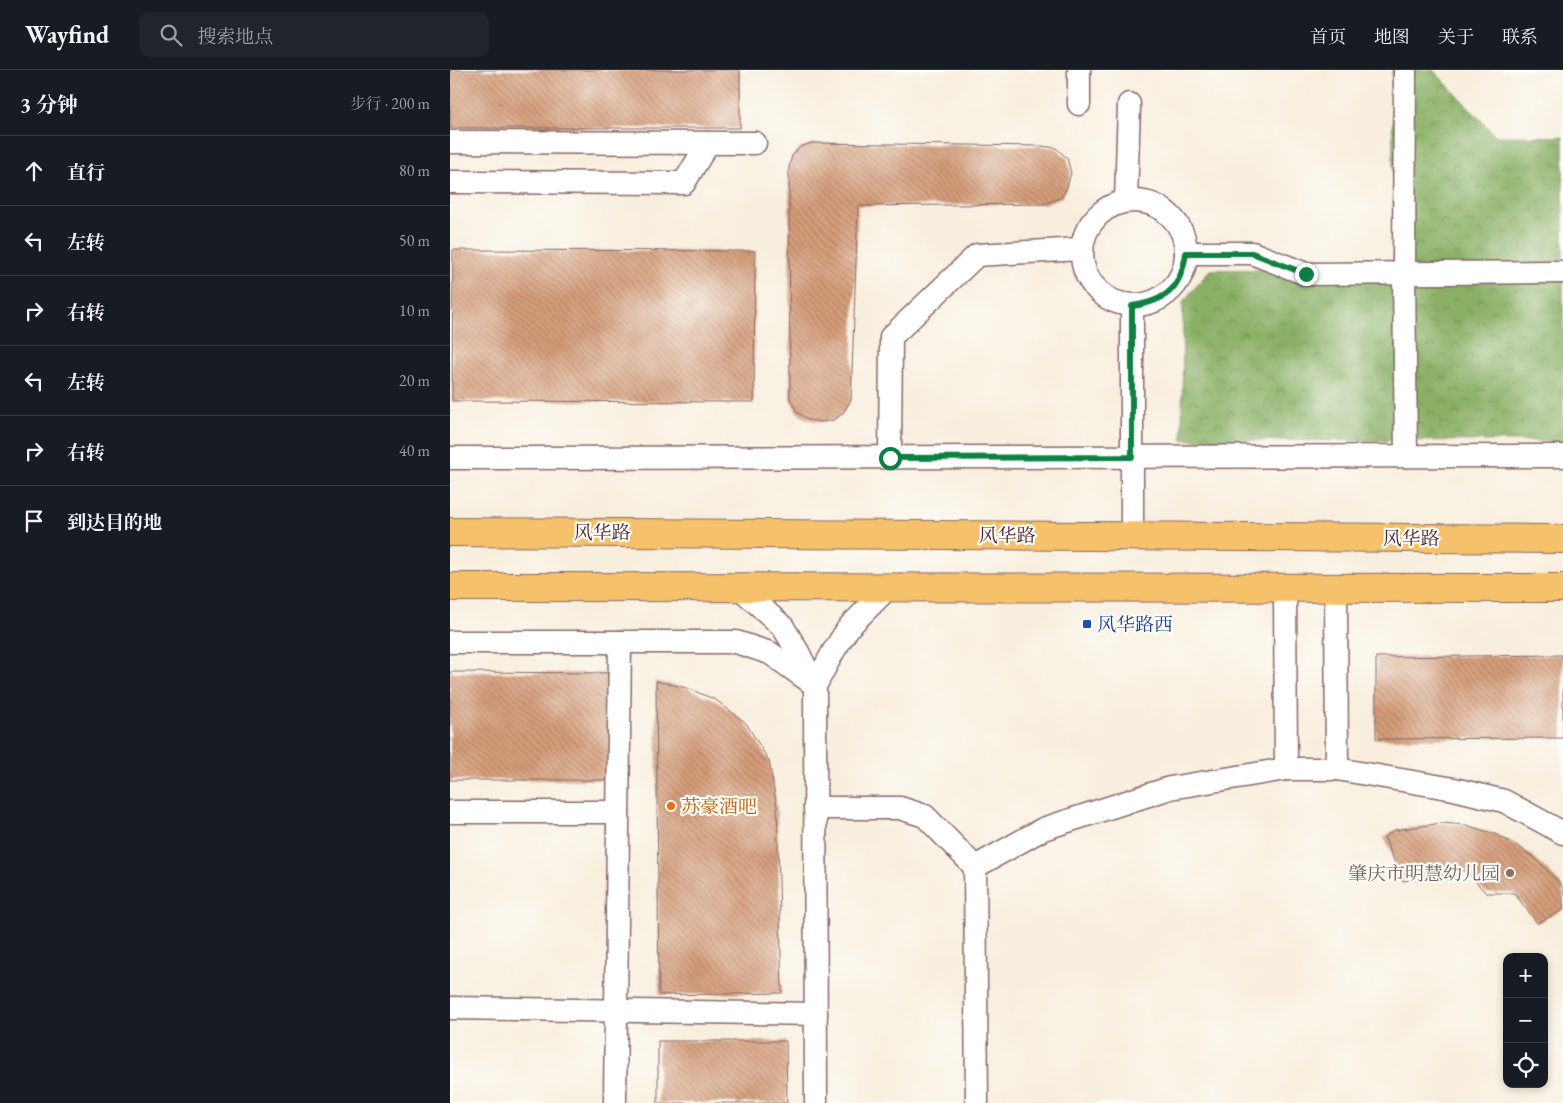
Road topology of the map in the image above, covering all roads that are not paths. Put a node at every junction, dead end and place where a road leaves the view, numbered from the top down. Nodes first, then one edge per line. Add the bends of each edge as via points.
1 (1079, 70) edge
2 (1405, 70) edge
3 (1079, 104) dead end
4 (1129, 104) dead end
5 (450, 142) edge
6 (708, 143) junction
7 (755, 143) dead end
8 (450, 182) edge
9 (1126, 201) junction
10 (1081, 249) junction
11 (1186, 253) junction
12 (1563, 272) edge
13 (1404, 273) junction
14 (1132, 306) junction
15 (1406, 456) junction
16 (1563, 456) edge
17 (1132, 457) junction
18 (450, 458) edge
19 (890, 458) junction
20 (450, 532) edge
21 (1132, 536) junction
22 (1563, 539) edge
23 (450, 587) edge
24 (739, 587) junction
25 (889, 587) junction
26 (1285, 588) junction
27 (1336, 588) junction
28 (1563, 588) edge
29 (450, 642) edge
30 (620, 642) junction
31 (815, 686) junction
32 (1286, 769) junction
33 (1337, 769) junction
34 (815, 808) junction
35 (450, 812) edge
36 (618, 812) junction
37 (1563, 833) edge
38 (975, 867) junction
39 (450, 1008) edge
40 (616, 1011) junction
41 (816, 1014) junction
42 (615, 1103) edge
43 (816, 1103) edge
44 (977, 1103) edge

1 - 3 street
2 - 13 street
4 - 9 street
5 - 6 street
6 - 7 street
6 - 8 street via 684,183
9 - 10 street via 1109,207 1095,218 1085,233
9 - 11 street via 1144,202 1161,208 1174,220 1183,236
10 - 14 street via 1089,281 1100,294
10 - 19 street via 977,255 891,338
11 - 13 street via 1252,253 1306,274
11 - 14 street via 1184,270 1164,296
12 - 13 street
13 - 15 street
14 - 17 street
15 - 16 street
15 - 17 street
17 - 19 street
17 - 21 street
18 - 19 street
20 - 21 main road, 风华路
21 - 22 main road, 风华路
23 - 24 main road
24 - 25 main road
24 - 31 street via 783,627
25 - 26 main road
25 - 31 street via 849,627
26 - 27 main road
26 - 32 street
27 - 28 main road
27 - 33 street
29 - 30 street
30 - 31 street via 736,642 770,653
30 - 36 street
31 - 34 street
32 - 33 street
32 - 38 street via 1170,788 1043,829
33 - 37 street via 1504,801
34 - 38 street via 900,808 925,816
34 - 41 street
35 - 36 street
36 - 40 street
38 - 44 street
39 - 40 street
40 - 41 street
40 - 42 street
41 - 43 street

